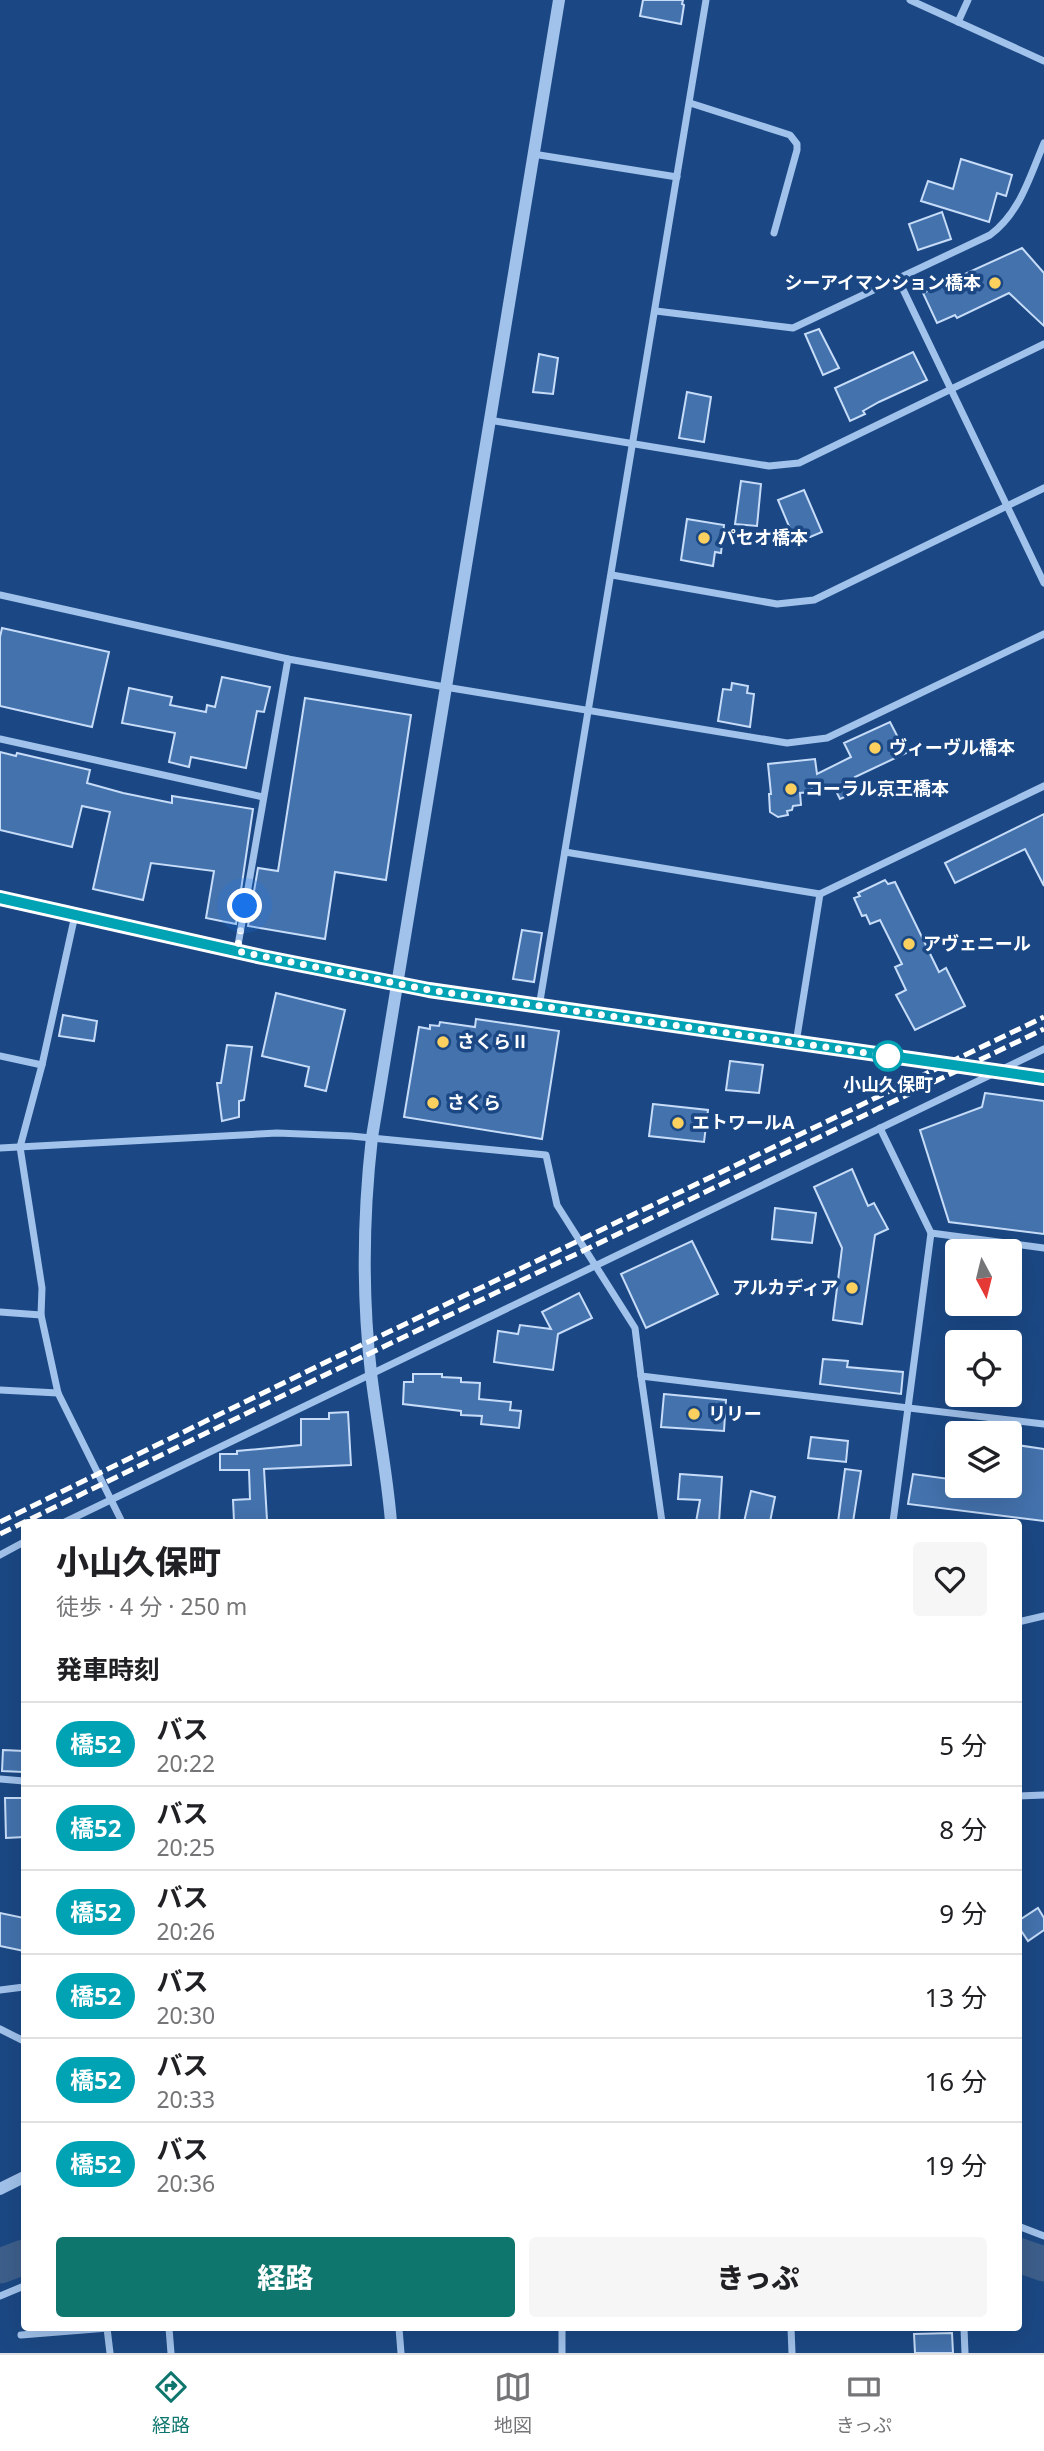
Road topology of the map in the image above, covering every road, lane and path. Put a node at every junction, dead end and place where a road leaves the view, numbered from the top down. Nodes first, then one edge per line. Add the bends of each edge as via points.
1 (559, 0) edge
2 (706, 0) edge
3 (910, 0) edge
4 (968, 0) edge
5 (958, 22) junction
6 (1044, 61) edge
7 (690, 103) junction
8 (1044, 144) edge
9 (533, 154) junction
10 (677, 177) junction
11 (774, 233) dead end
12 (898, 279) junction
13 (656, 311) junction
14 (1044, 344) edge
15 (952, 389) junction
16 (489, 420) junction
17 (633, 444) junction
18 (1044, 488) edge
19 (1008, 506) junction
20 (612, 575) junction
21 (1044, 583) edge
22 (0, 595) edge
23 (1044, 634) edge
24 (288, 659) junction
25 (445, 687) junction
26 (588, 710) junction
27 (0, 739) edge
28 (1044, 786) edge
29 (263, 797) junction
30 (565, 852) junction
31 (820, 894) junction
32 (0, 898) edge
33 (75, 915) junction
34 (237, 951) junction
35 (396, 984) junction
36 (539, 1007) junction
37 (796, 1043) junction
38 (1044, 1049) edge
39 (0, 1056) edge
40 (42, 1065) junction
41 (997, 1071) junction
42 (1044, 1078) edge
43 (880, 1128) junction
44 (372, 1138) junction
45 (20, 1147) junction
46 (0, 1148) edge
47 (932, 1233) junction
48 (1044, 1248) edge
49 (595, 1267) junction
50 (0, 1312) edge
51 (41, 1315) junction
52 (371, 1374) junction
53 (641, 1376) junction
54 (0, 1390) edge
55 (58, 1393) junction
56 (909, 1407) junction
57 (1044, 1424) edge
58 (111, 1500) junction
59 (71, 1519) edge
60 (120, 1519) edge
61 (391, 1519) edge
62 (662, 1519) edge
63 (893, 1519) edge
64 (21, 1544) edge
65 (0, 1555) edge
66 (1044, 1616) edge
67 (1022, 1621) edge
68 (0, 1779) edge
69 (21, 1781) edge
70 (1044, 1795) edge
71 (1022, 1796) edge
72 (21, 1987) edge
73 (0, 1990) edge
74 (0, 2029) edge
75 (21, 2040) edge
76 (21, 2178) edge
77 (0, 2189) edge
78 (1022, 2228) edge
79 (1044, 2236) edge
80 (21, 2287) edge
81 (0, 2295) edge
82 (71, 2331) edge
83 (108, 2331) edge
84 (169, 2331) edge
85 (399, 2331) edge
86 (562, 2331) edge
87 (791, 2331) edge
88 (964, 2331) edge
89 (21, 2335) dead end
90 (110, 2353) edge
91 (171, 2353) edge
92 (401, 2353) edge
93 (562, 2353) edge
94 (792, 2353) edge
95 (965, 2353) edge

1 - 9 street
2 - 7 street
3 - 5 street
4 - 5 street
5 - 6 street
7 - 10 street
7 - 11 street via 794,139 797,150
8 - 12 street via 1016,208 1003,225
9 - 10 street
9 - 16 street
10 - 13 street
12 - 13 street via 793,328
12 - 15 street
13 - 17 street
14 - 15 street
15 - 17 street via 799,463 769,466
15 - 19 street
16 - 17 street
16 - 25 street
17 - 20 street
18 - 19 street
19 - 20 street via 814,600 777,604
19 - 21 street
20 - 26 street
22 - 24 street
23 - 26 street via 827,738 787,743
24 - 25 street
24 - 29 street
25 - 26 street
25 - 35 street
26 - 30 street
27 - 29 street
28 - 31 street
29 - 34 street
30 - 31 street
30 - 36 street
31 - 37 street
32 - 33 street
33 - 34 street
33 - 40 street
34 - 35 street
35 - 36 street
35 - 44 street
36 - 37 street
37 - 41 street
38 - 41 street
39 - 40 street
40 - 45 street
41 - 42 street
41 - 43 street
43 - 47 street
43 - 49 street
44 - 45 street via 277,1133
44 - 49 street via 547,1154 557,1205
44 - 52 street via 364,1244
45 - 46 street
45 - 51 street via 42,1287
47 - 48 street
47 - 56 street
49 - 52 street
49 - 53 street via 635,1328
50 - 51 street
51 - 55 street
52 - 58 street
52 - 61 street
53 - 56 street
53 - 62 street
54 - 55 street
55 - 58 street
56 - 57 street
56 - 63 street
58 - 59 street
58 - 60 street
64 - 65 street
66 - 67 street
68 - 69 street
70 - 71 street
72 - 73 street
74 - 75 street
76 - 77 street
78 - 79 street
80 - 81 street
82 - 89 street
83 - 90 street
84 - 91 street
85 - 92 street
86 - 93 street
87 - 94 street
88 - 95 street

